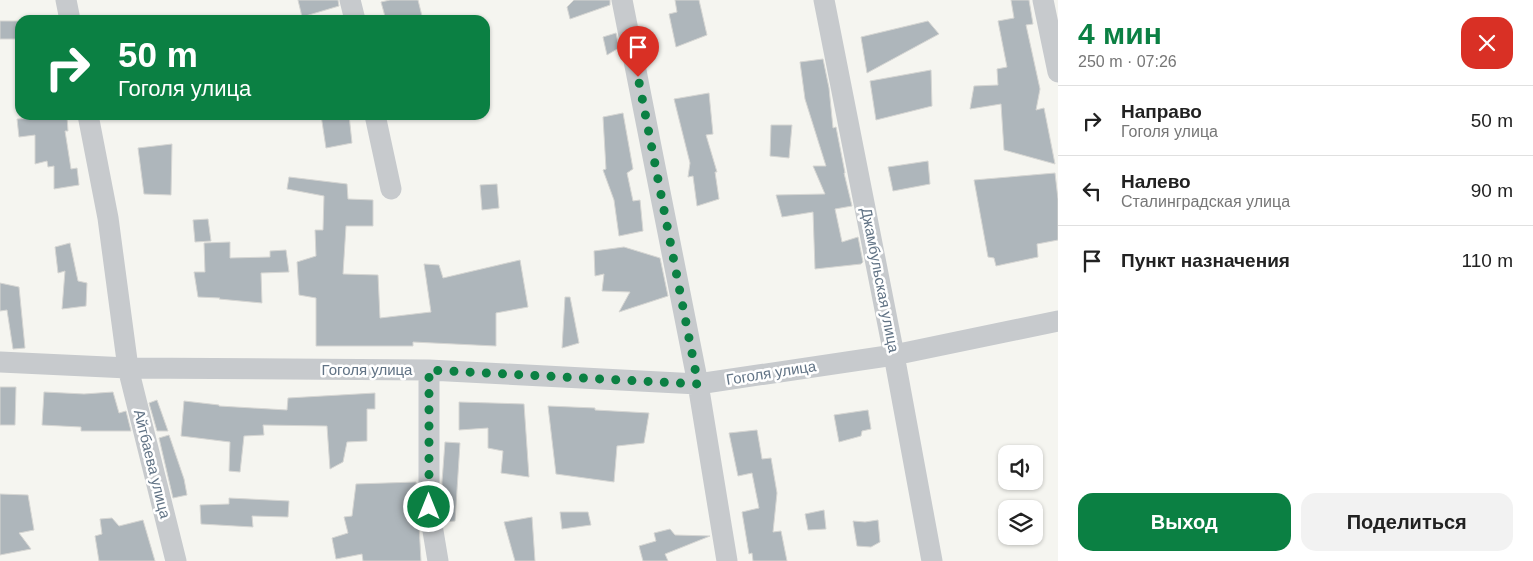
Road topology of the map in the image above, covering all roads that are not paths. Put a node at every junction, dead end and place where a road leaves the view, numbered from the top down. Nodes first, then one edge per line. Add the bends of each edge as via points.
1 (66, 0) edge
2 (350, 0) edge
3 (622, 0) edge
4 (824, 0) edge
5 (1043, 0) edge
6 (69, 15) edge
7 (354, 15) edge
8 (1058, 72) edge
9 (89, 120) edge
10 (376, 120) edge
11 (391, 189) dead end
12 (1058, 321) edge
13 (894, 354) junction
14 (0, 362) edge
15 (128, 368) junction
16 (429, 370) junction
17 (698, 384) junction
18 (176, 561) edge
19 (438, 561) edge
20 (727, 561) edge
21 (932, 561) edge

1 - 6 street
2 - 7 street
3 - 17 street
4 - 13 street, Джамбульская улица
5 - 8 street
9 - 15 street, Айтбаева улица via 108,218
10 - 11 street
12 - 13 street, Гоголя улица
13 - 17 street, Гоголя улица
13 - 21 street, Джамбульская улица
14 - 15 street, Гоголя улица
15 - 16 street, Гоголя улица
15 - 18 street, Айтбаева улица
16 - 17 street, Гоголя улица
16 - 19 street via 429,507
17 - 20 street

